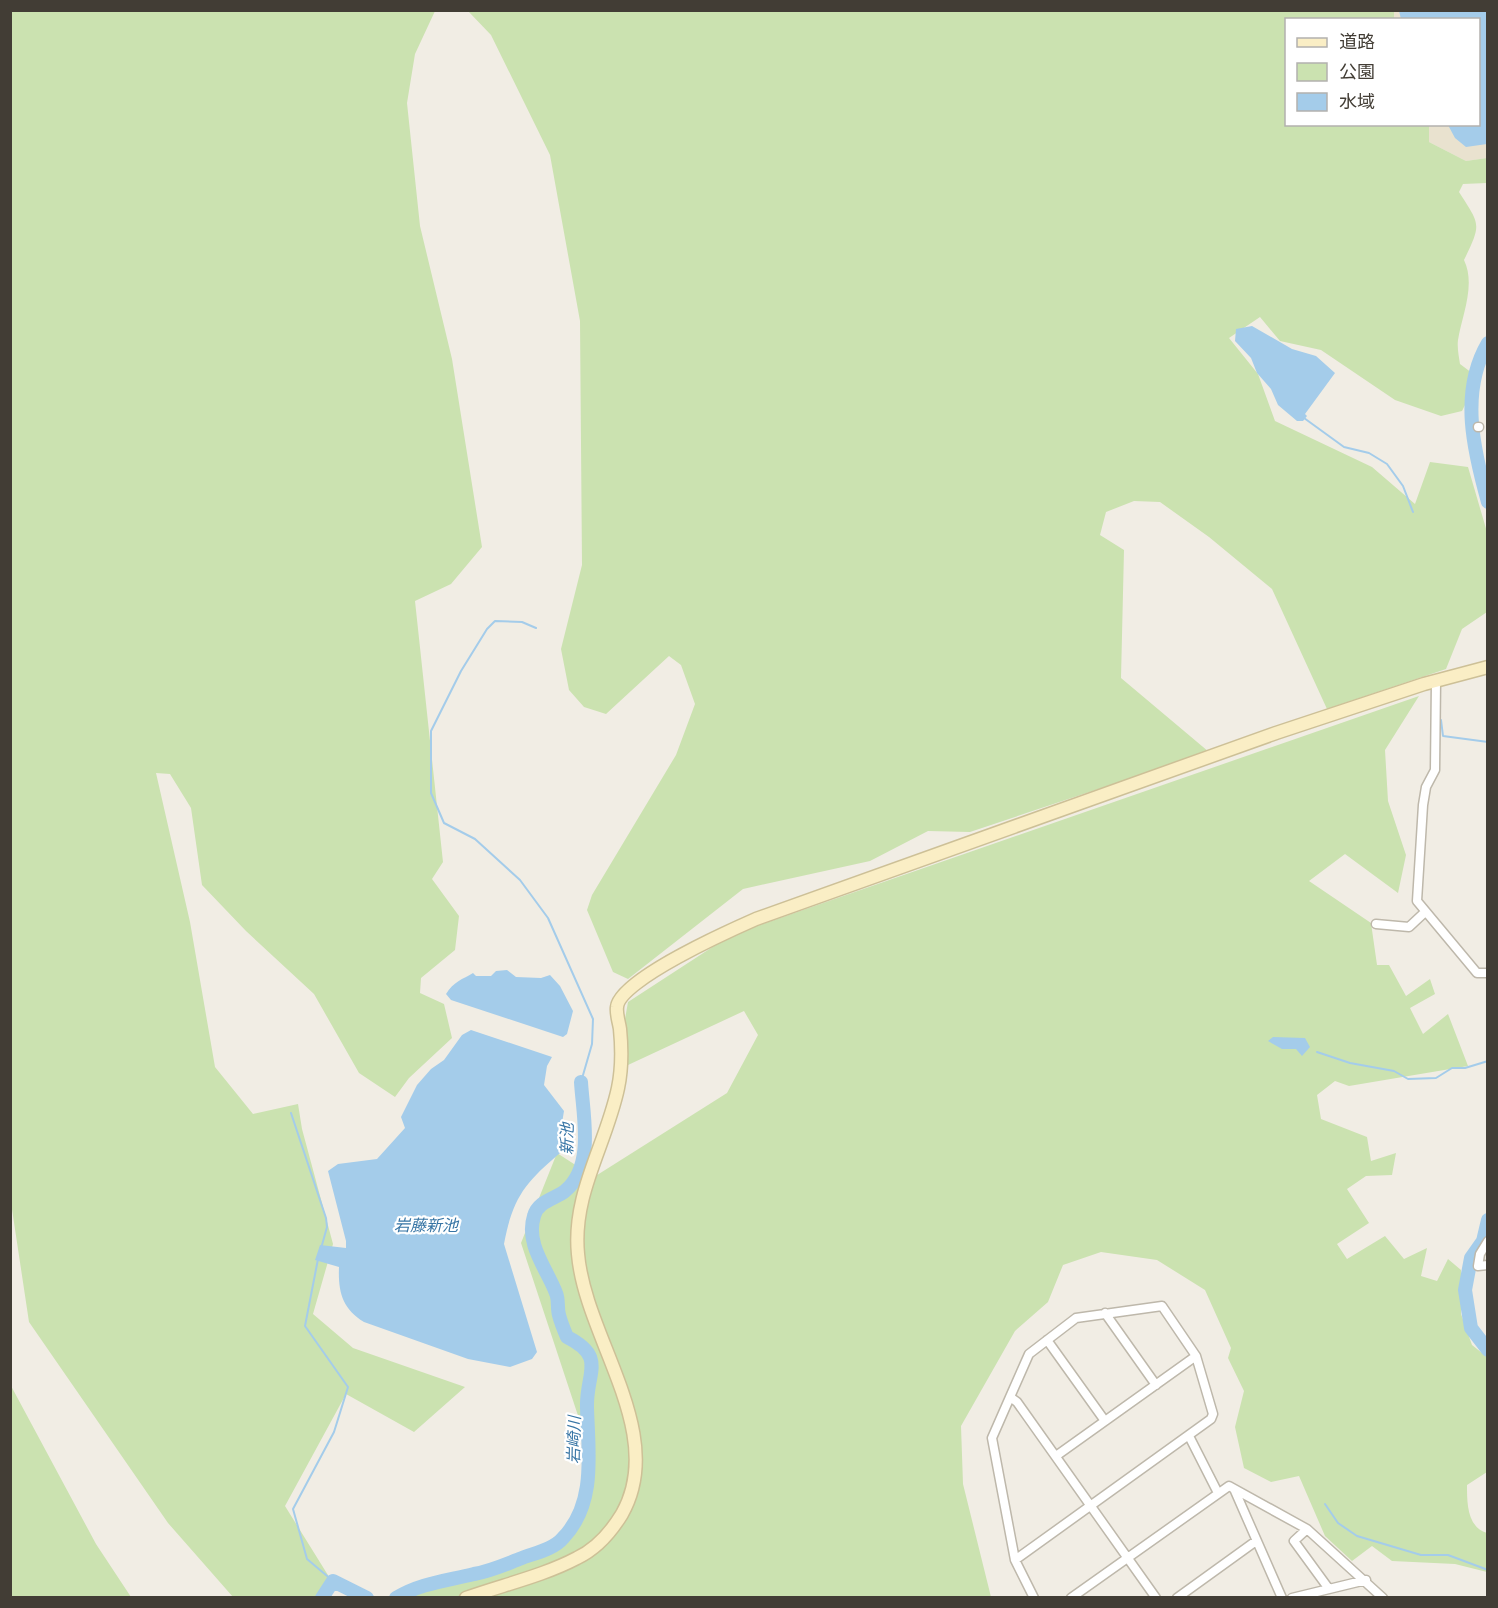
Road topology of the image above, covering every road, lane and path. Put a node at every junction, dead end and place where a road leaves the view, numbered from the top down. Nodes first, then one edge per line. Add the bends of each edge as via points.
1 (1488, 667) edge
2 (1436, 681) junction
3 (1424, 913) junction
4 (1376, 924) dead end
5 (1485, 974) edge
6 (1488, 1241) edge
7 (1488, 1265) edge
8 (1105, 1313) junction
9 (1047, 1340) junction
10 (1196, 1356) junction
11 (1156, 1385) junction
12 (1010, 1396) junction
13 (1105, 1421) junction
14 (1189, 1436) junction
15 (1056, 1456) junction
16 (1235, 1491) junction
17 (1218, 1493) junction
18 (1091, 1505) junction
19 (1307, 1529) junction
20 (1256, 1541) junction
21 (1128, 1557) junction
22 (1015, 1560) junction
23 (1366, 1580) junction
24 (1329, 1589) junction
25 (466, 1598) edge
26 (1034, 1598) edge
27 (1071, 1598) edge
28 (1156, 1598) edge
29 (1177, 1598) edge
30 (1282, 1598) edge
31 (1292, 1598) edge
32 (1383, 1598) edge

1 - 2 street
2 - 3 street via 1435,770 1423,805 1417,895
2 - 25 street via 1276,733 756,919 680,954 622,995 617,1007 622,1054 618,1087 581,1200 577,1242 583,1283 636,1441 634,1486 618,1520 588,1552 565,1564
3 - 4 street via 1409,927
3 - 5 street via 1472,968
6 - 7 street via 1478,1266
8 - 9 street via 1076,1318
8 - 10 street via 1162,1306
8 - 11 street
9 - 12 street via 1029,1354
9 - 13 street
10 - 11 street
10 - 14 street via 1213,1414
11 - 13 street
12 - 15 street
12 - 22 street via 992,1438
13 - 15 street
14 - 17 street
14 - 18 street
15 - 18 street
16 - 17 street via 1229,1486
16 - 19 street
16 - 20 street
17 - 21 street
18 - 21 street
18 - 22 street
19 - 23 street
19 - 24 street via 1293,1541
20 - 29 street
20 - 30 street
21 - 27 street
21 - 28 street
22 - 26 street
23 - 24 street
23 - 32 street
24 - 31 street

